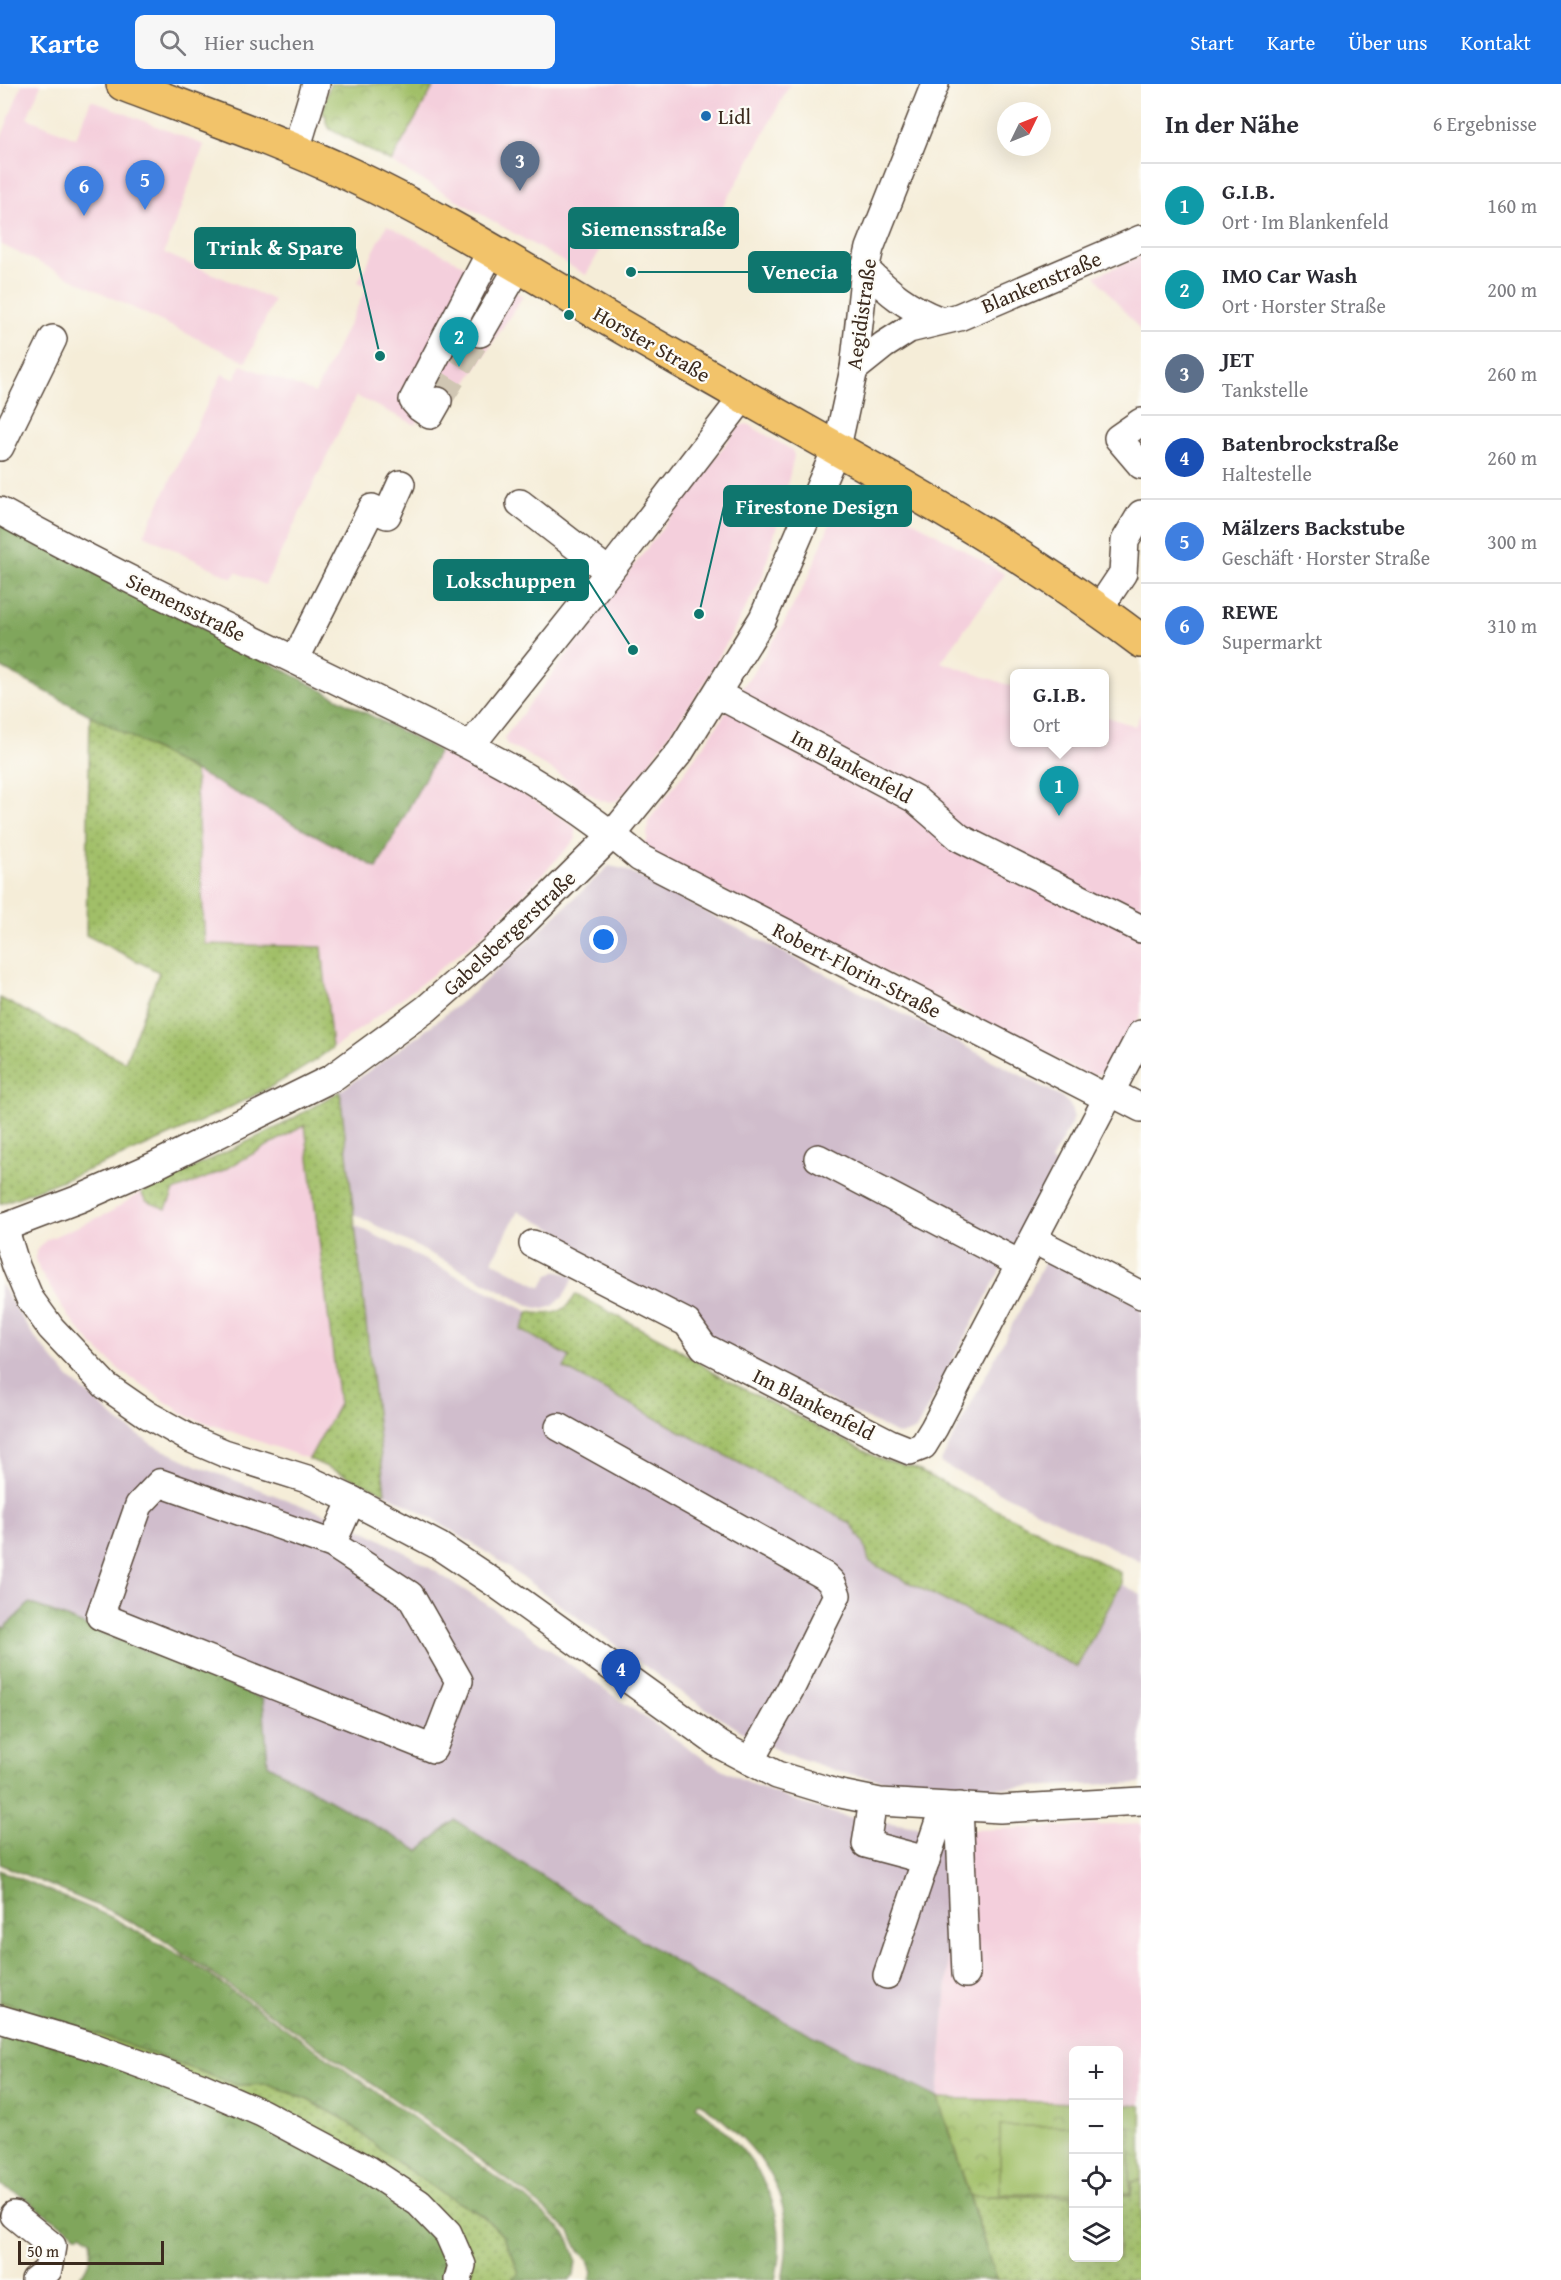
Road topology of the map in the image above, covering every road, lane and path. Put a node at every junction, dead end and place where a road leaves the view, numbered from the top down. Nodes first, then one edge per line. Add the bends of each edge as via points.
1 (123, 84) edge
2 (315, 84) edge
3 (935, 84) edge
4 (296, 150) junction
5 (1141, 239) edge
6 (505, 258) junction
7 (865, 269) junction
8 (939, 320) junction
9 (480, 333) tunnel mouth
10 (53, 339) dead end
11 (854, 369) junction
12 (744, 396) junction
13 (438, 401) tunnel mouth
14 (1141, 422) edge
15 (0, 447) edge
16 (837, 447) junction
17 (1141, 465) edge
18 (401, 484) dead end
19 (520, 503) dead end
20 (0, 511) edge
21 (1141, 514) edge
22 (1132, 569) edge
23 (609, 572) junction
24 (1099, 609) junction
25 (1141, 641) edge
26 (295, 660) junction
27 (717, 694) junction
28 (471, 745) junction
29 (613, 834) junction
30 (1141, 929) edge
31 (1141, 1034) edge
32 (1109, 1095) junction
33 (1141, 1108) edge
34 (818, 1158) dead end
35 (2, 1228) edge
36 (1034, 1240) junction
37 (533, 1244) dead end
38 (1020, 1264) junction
39 (1141, 1295) edge
40 (559, 1427) dead end
41 (352, 1500) junction
42 (332, 1544) junction
43 (750, 1761) junction
44 (873, 1801) junction
45 (1141, 1801) edge
46 (951, 1806) junction
47 (926, 1860) junction
48 (966, 1974) dead end
49 (887, 1975) dead end
50 (0, 2019) edge
51 (14, 2215) dead end
52 (35, 2280) edge
53 (458, 2280) edge

1 - 4 main road, Horster Straße
2 - 4 street
3 - 7 street, Aegidistraße
4 - 6 main road, Horster Straße via 353,176
5 - 8 street, Blankenstraße via 959,317
6 - 9 street
6 - 12 main road, Horster Straße
6 - 13 street via 413,400 430,415
7 - 8 street via 891,294
7 - 11 street, Aegidistraße
8 - 11 street, Blankenstraße via 909,329
10 - 15 street
11 - 16 street, Aegidistraße
12 - 16 main road, Horster Straße
12 - 23 street
14 - 17 street via 1118,438
16 - 24 main road, Horster Straße
16 - 27 street, Gabelsbergerstraße via 763,618
18 - 26 street via 387,515 372,508
19 - 23 street
20 - 26 street, Siemensstraße via 105,568
21 - 22 street via 1125,541
22 - 24 street
23 - 28 street
24 - 25 main road, Horster Straße
26 - 28 street, Siemensstraße
27 - 29 street, Gabelsbergerstraße via 680,752
27 - 30 street, Im Blankenfeld via 915,798 960,838
28 - 29 street, Siemensstraße via 544,786
29 - 32 street, Robert-Florin-Straße via 640,858
29 - 35 street, Gabelsbergerstraße via 515,931 426,1009 332,1078 154,1166
31 - 32 street, Im Blankenfeld
32 - 33 street, Robert-Florin-Straße
32 - 36 street, Im Blankenfeld
34 - 38 street
35 - 41 street via 30,1299 51,1328 106,1386 189,1438 307,1479
36 - 38 street, Im Blankenfeld
36 - 39 street
37 - 38 street, Im Blankenfeld via 687,1323 704,1347 910,1451 923,1446 934,1428
40 - 43 street via 825,1576 836,1590 837,1596 791,1688
41 - 42 street
41 - 43 street via 448,1552 720,1745
42 - 42 street via 160,1483 139,1505 100,1616 433,1749 459,1681 410,1594
43 - 44 street via 777,1775
44 - 46 street
44 - 47 street via 866,1844
45 - 46 street via 1000,1809
46 - 47 street
46 - 48 street
47 - 49 street
50 - 53 street via 91,2046 200,2086 262,2113 369,2170 419,2204 448,2233 462,2265
51 - 52 street via 52,2246 48,2270

